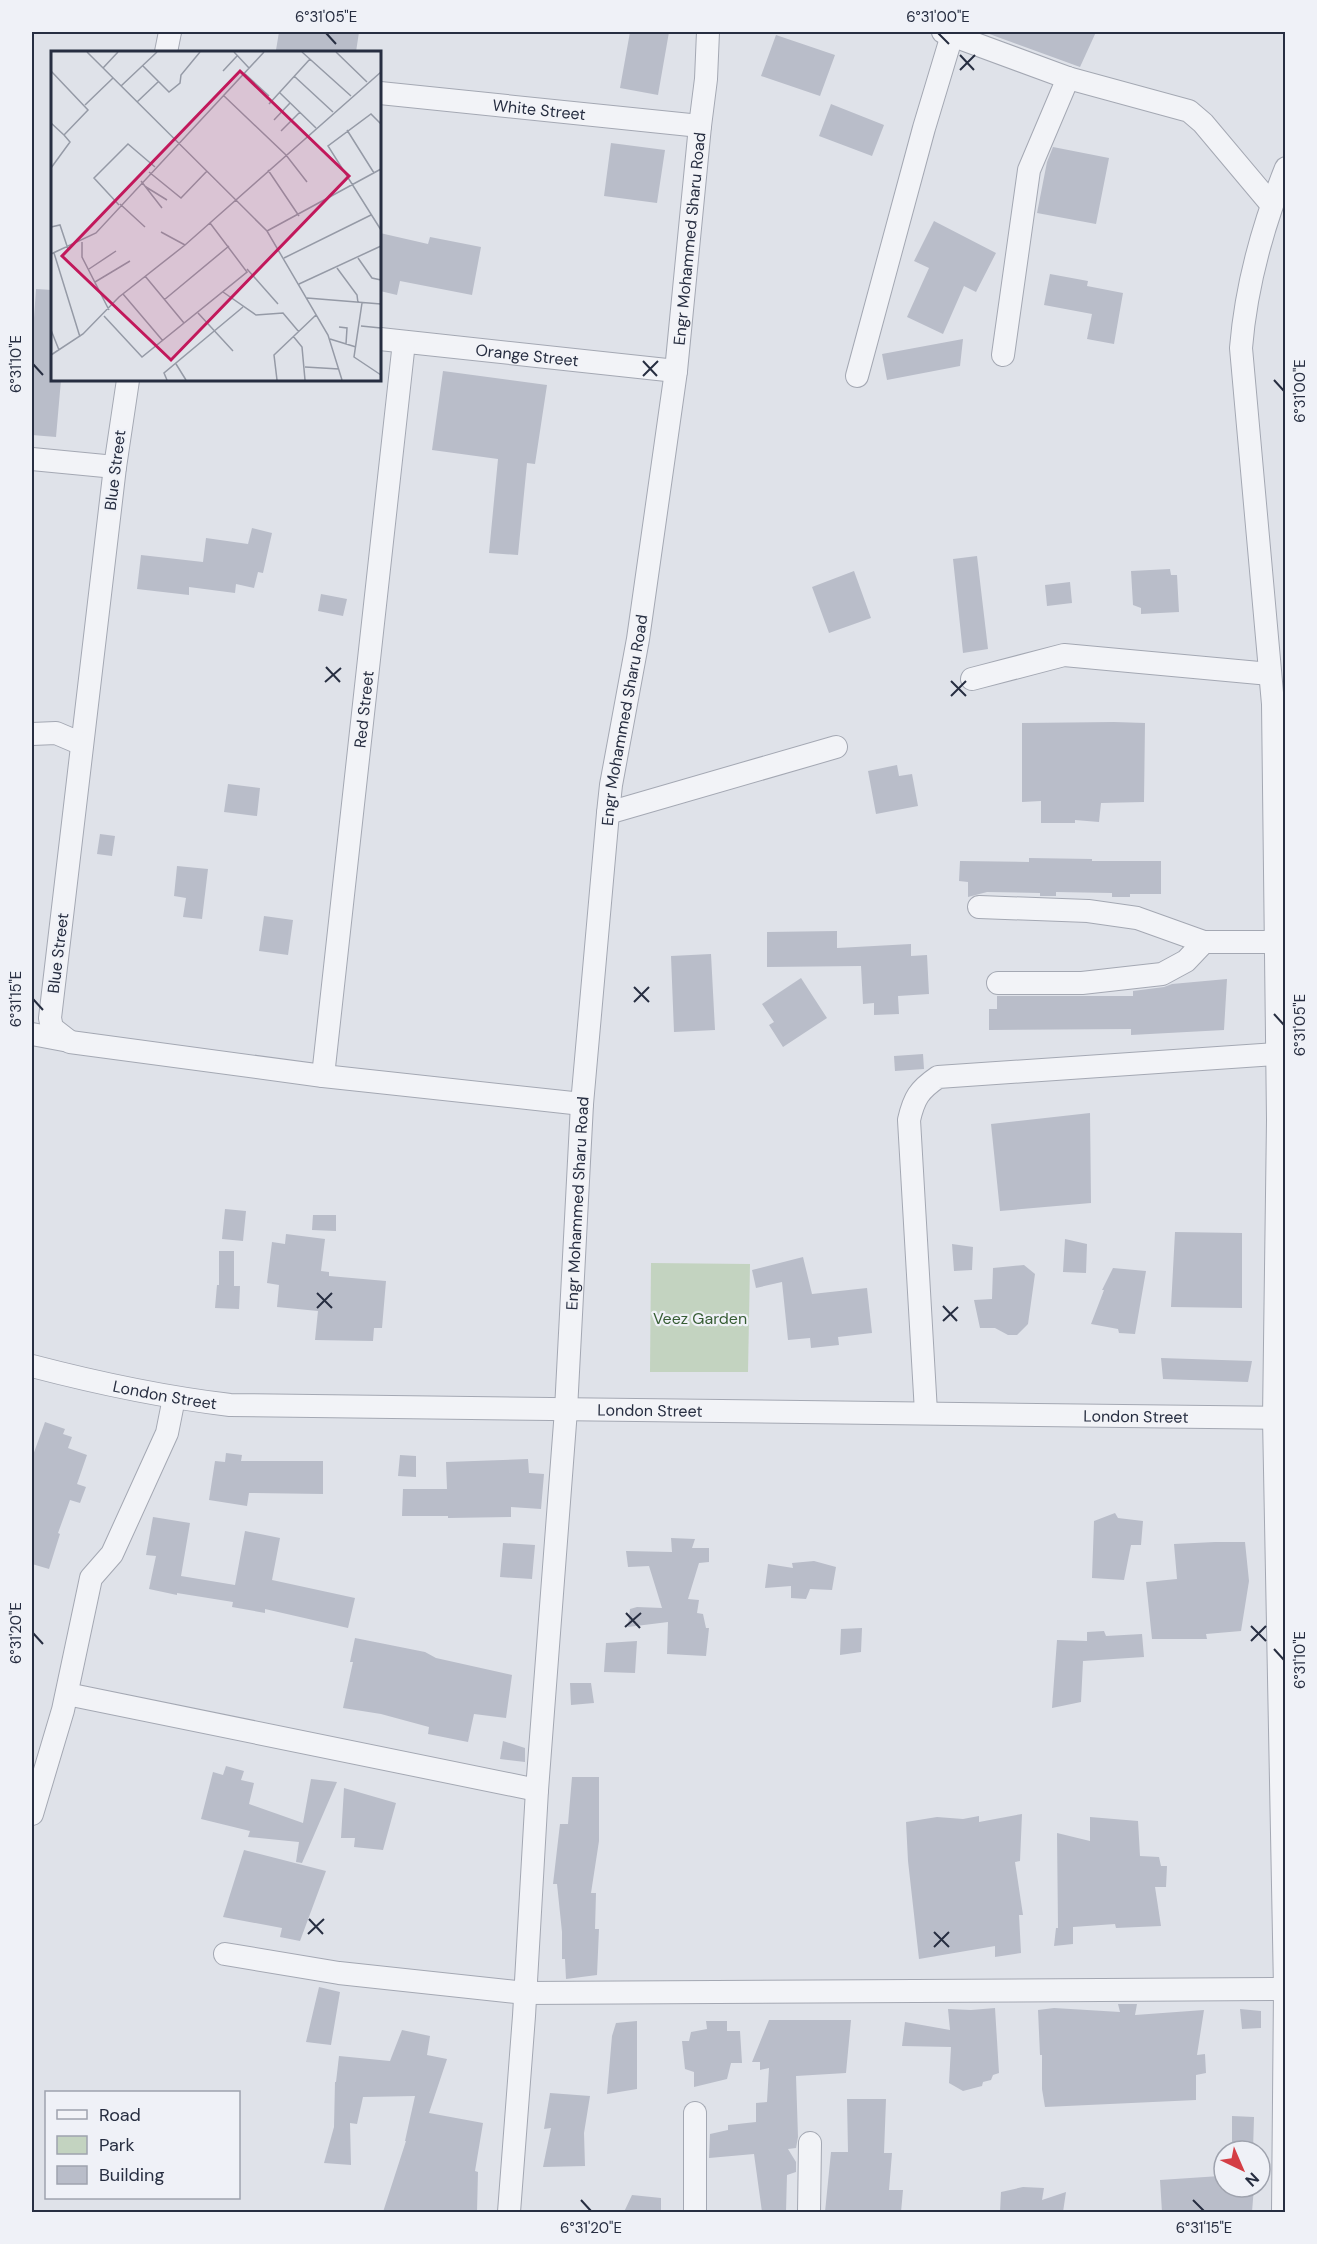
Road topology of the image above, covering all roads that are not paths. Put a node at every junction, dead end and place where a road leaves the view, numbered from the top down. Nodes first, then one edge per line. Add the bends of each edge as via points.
1 (170, 32) edge
2 (708, 32) edge
3 (948, 33) edge
4 (166, 51) edge
5 (1068, 78) junction
6 (381, 93) edge
7 (700, 126) junction
8 (1286, 168) edge
9 (1271, 204) junction
10 (381, 339) edge
11 (404, 342) junction
12 (1004, 355) dead end
13 (676, 371) junction
14 (857, 376) dead end
15 (128, 381) edge
16 (32, 459) edge
17 (115, 467) junction
18 (1275, 665) edge
19 (972, 679) dead end
20 (32, 734) edge
21 (82, 744) junction
22 (836, 747) dead end
23 (608, 813) junction
24 (979, 908) dead end
25 (1204, 942) junction
26 (1276, 942) junction
27 (998, 983) dead end
28 (32, 1034) edge
29 (70, 1042) junction
30 (1277, 1054) junction
31 (323, 1076) junction
32 (582, 1104) junction
33 (1282, 1120) edge
34 (32, 1366) edge
35 (174, 1398) junction
36 (567, 1410) junction
37 (926, 1412) junction
38 (1280, 1418) edge
39 (67, 1694) junction
40 (537, 1790) junction
41 (32, 1814) edge
42 (225, 1954) dead end
43 (1285, 1989) edge
44 (525, 1993) junction
45 (694, 2114) dead end
46 (810, 2143) dead end
47 (509, 2212) edge
48 (695, 2212) edge
49 (809, 2212) edge
50 (1283, 2212) edge

1 - 4 street
2 - 7 street, Engr Mohammed Sharu Road
3 - 5 street
3 - 14 street
5 - 9 street via 1189,111
5 - 12 street via 1029,170
6 - 7 street, White Street
7 - 13 street, Engr Mohammed Sharu Road
8 - 9 street
9 - 18 street via 1247,300 1241,348
10 - 11 street, Orange Street
11 - 13 street, Orange Street
11 - 31 street, Red Street
13 - 23 street, Engr Mohammed Sharu Road via 638,639
15 - 17 street, Blue Street
16 - 17 street
17 - 21 street, Blue Street
18 - 19 street via 1064,655
18 - 26 street
20 - 21 street via 56,733
21 - 29 street, Blue Street via 50,1018 52,1028
22 - 23 street
23 - 32 street, Engr Mohammed Sharu Road
24 - 25 street via 1088,911 1137,918
25 - 26 street
25 - 27 street via 1186,961 1162,974 1082,983
26 - 30 street
28 - 29 street
29 - 31 street
30 - 33 street
30 - 37 street via 938,1077 924,1086 914,1101 909,1120
31 - 32 street
32 - 36 street, Engr Mohammed Sharu Road
33 - 38 street
34 - 35 street, London Street
35 - 36 street, London Street via 230,1405
35 - 39 street via 166,1433 112,1554 91,1578
36 - 37 street, London Street
36 - 40 street, Engr Mohammed Sharu Road
37 - 38 street, London Street
38 - 43 street
39 - 40 street
39 - 41 street
40 - 44 street, Engr Mohammed Sharu Road
42 - 44 street via 339,1973
43 - 44 street
43 - 50 street
44 - 47 street, Engr Mohammed Sharu Road
45 - 48 street
46 - 49 street

